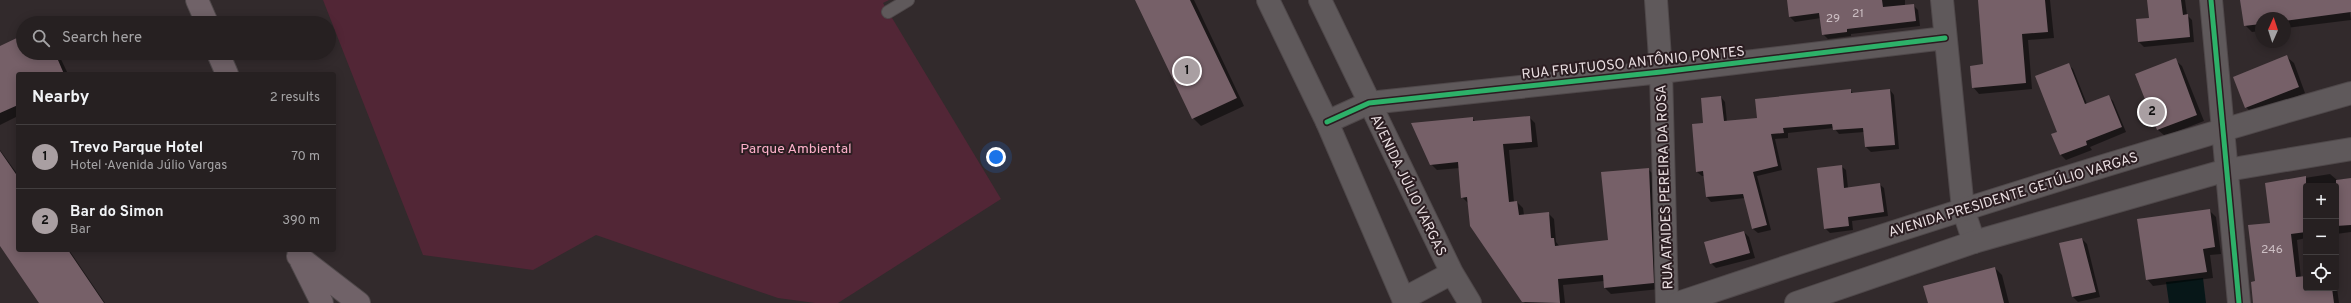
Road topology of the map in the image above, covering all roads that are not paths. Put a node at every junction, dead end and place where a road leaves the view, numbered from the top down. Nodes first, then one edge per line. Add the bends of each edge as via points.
1 (198, 0) edge
2 (908, 0) edge
3 (1268, 0) edge
4 (1320, 0) edge
5 (1656, 0) edge
6 (1942, 0) edge
7 (2210, 0) edge
8 (888, 12) dead end
9 (204, 16) edge
10 (1945, 38) junction
11 (221, 60) edge
12 (226, 72) edge
13 (1661, 72) junction
14 (2351, 93) edge
15 (1369, 103) junction
16 (1327, 122) junction
17 (2222, 129) junction
18 (2351, 149) edge
19 (2227, 170) junction
20 (1963, 209) junction
21 (1974, 242) junction
22 (297, 253) edge
23 (1452, 273) junction
24 (1404, 301) edge
25 (322, 303) edge
26 (359, 303) edge
27 (1470, 303) edge
28 (1667, 303) edge
29 (1678, 303) edge
30 (1796, 303) edge
31 (2239, 303) edge

1 - 9 highway
2 - 8 lane
3 - 16 main road
4 - 15 main road, AVENIDA JÚLIO VARGAS
5 - 13 main road, RUA ATAIDES PEREIRA DA ROSA
6 - 10 main road
7 - 17 main road
10 - 13 main road, RUA FRUTUOSO ANTÔNIO PONTES
10 - 20 main road
11 - 12 highway
13 - 15 main road, RUA FRUTUOSO ANTÔNIO PONTES
13 - 28 main road, RUA ATAIDES PEREIRA DA ROSA
14 - 17 main road, AVENIDA PRESIDENTE GETÚLIO VARGAS
15 - 16 main road, RUA FRUTUOSO ANTÔNIO PONTES
15 - 23 main road, AVENIDA JÚLIO VARGAS
16 - 24 main road
17 - 19 main road
17 - 20 main road, AVENIDA PRESIDENTE GETÚLIO VARGAS
18 - 19 main road
19 - 21 main road
19 - 31 main road
20 - 21 main road
20 - 29 main road, AVENIDA PRESIDENTE GETÚLIO VARGAS
21 - 30 main road
22 - 25 highway
22 - 26 highway
23 - 24 main road
23 - 27 main road, AVENIDA JÚLIO VARGAS

